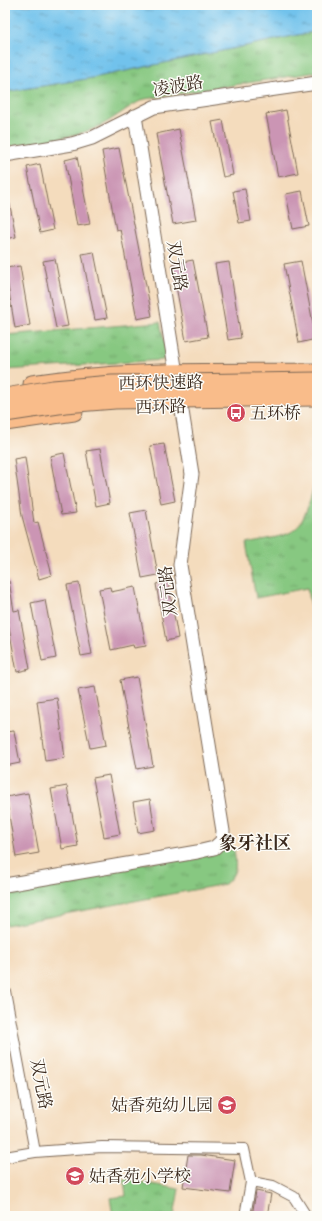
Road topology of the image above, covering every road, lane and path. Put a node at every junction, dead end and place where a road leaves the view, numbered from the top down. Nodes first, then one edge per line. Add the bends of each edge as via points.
1 (317, 83) edge
2 (135, 116) junction
3 (5, 155) edge
4 (317, 372) edge
5 (176, 374) junction
6 (317, 381) edge
7 (5, 388) edge
8 (5, 397) edge
9 (317, 397) edge
10 (317, 405) edge
11 (182, 406) junction
12 (5, 414) edge
13 (5, 422) edge
14 (5, 885) edge
15 (5, 991) edge
16 (36, 1152) junction
17 (5, 1157) edge
18 (251, 1182) junction
19 (245, 1216) edge
20 (306, 1216) edge

1 - 2 street, 凌波路 via 154,107
2 - 3 street, 凌波路 via 92,138 72,144
2 - 5 street, 双元路
4 - 5 main road, 西环路
5 - 7 main road, 西环路 via 60,379
5 - 11 street, 双元路
6 - 8 main road, 西环快速路, bridge via 112,384 53,389
9 - 12 main road, 西环快速路, bridge via 115,400 65,404
10 - 11 main road, 西环路
11 - 13 main road, 西环路 via 66,412
11 - 14 street, 双元路 via 192,474 180,564 223,831 222,841 214,848 197,852
15 - 16 street, 双元路
16 - 17 street
16 - 18 street via 102,1147 244,1149
18 - 19 street
18 - 20 street via 273,1186 294,1197

